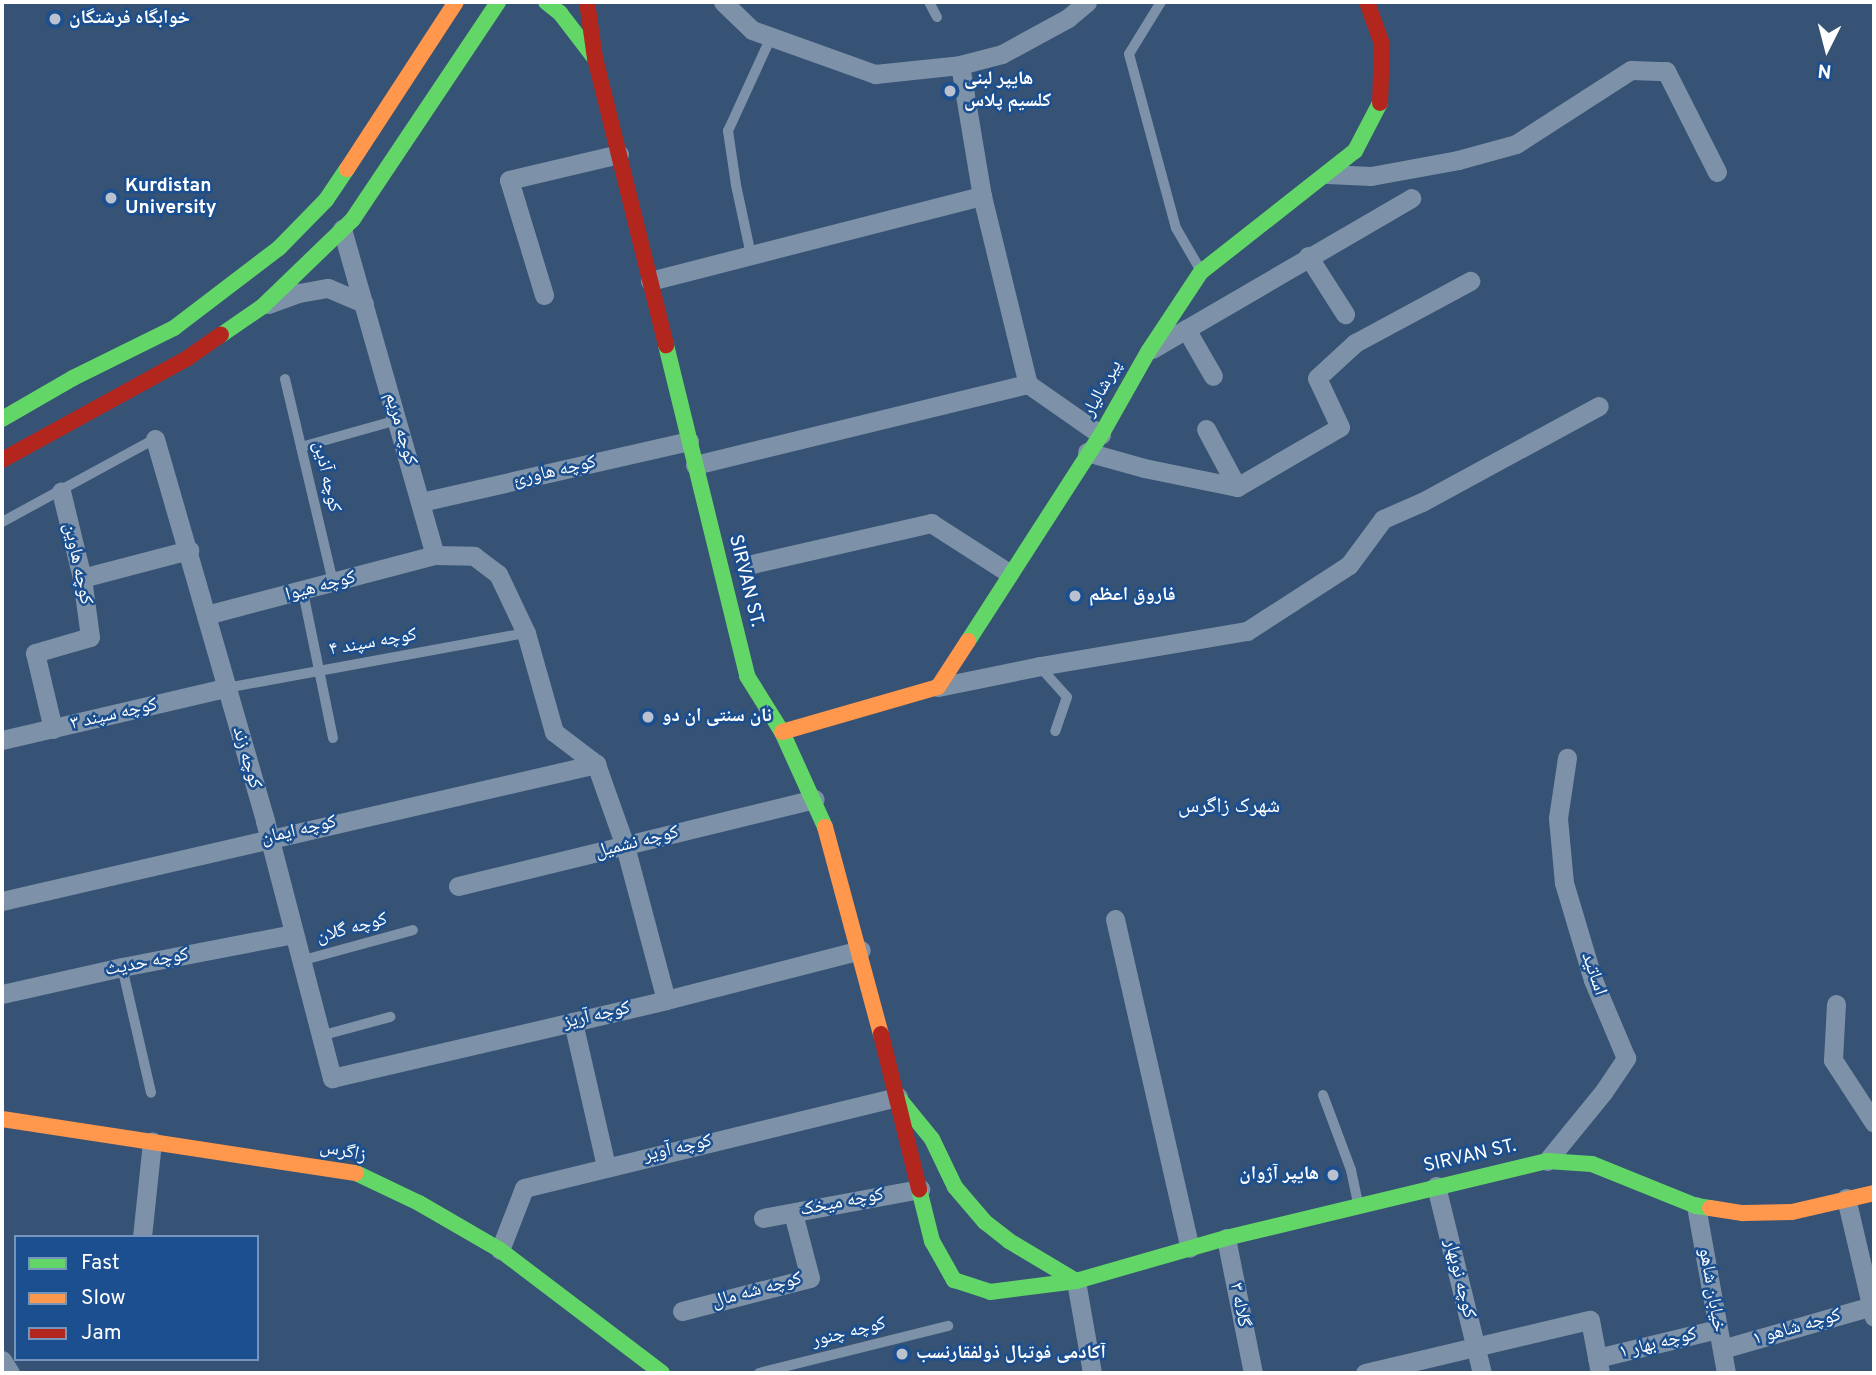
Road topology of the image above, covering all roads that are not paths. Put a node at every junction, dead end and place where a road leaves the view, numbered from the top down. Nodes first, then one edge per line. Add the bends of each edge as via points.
1 (456, 2) edge
2 (498, 2) edge
3 (546, 2) edge
4 (587, 2) edge
5 (723, 2) edge
6 (929, 2) edge
7 (1087, 2) edge
8 (1161, 2) edge
9 (1367, 2) edge
10 (937, 17) dead end
11 (771, 37) junction
12 (595, 58) junction
13 (960, 65) junction
14 (619, 154) junction
15 (1717, 172) dead end
16 (1327, 174) junction
17 (982, 196) junction
18 (1411, 198) dead end
19 (342, 229) junction
20 (751, 255) junction
21 (1308, 256) junction
22 (1201, 272) junction
23 (650, 281) junction
24 (1470, 281) dead end
25 (544, 295) dead end
26 (363, 303) junction
27 (262, 306) junction
28 (1345, 314) dead end
29 (1186, 329) junction
30 (1148, 352) junction
31 (1213, 376) dead end
32 (285, 379) dead end
33 (1028, 384) junction
34 (82, 394) junction
35 (1599, 406) dead end
36 (2, 419) edge
37 (397, 419) junction
38 (1206, 429) dead end
39 (1101, 435) junction
40 (155, 439) joint
41 (690, 441) junction
42 (301, 447) junction
43 (1087, 452) junction
44 (2, 460) edge
45 (695, 465) junction
46 (1237, 487) junction
47 (61, 491) junction
48 (421, 502) junction
49 (2, 523) edge
50 (189, 550) junction
51 (435, 555) junction
52 (752, 564) dead end
53 (1009, 573) junction
54 (82, 578) junction
55 (334, 584) junction
56 (303, 592) junction
57 (206, 615) junction
58 (526, 633) junction
59 (1040, 666) junction
60 (320, 671) junction
61 (938, 687) junction
62 (226, 688) junction
63 (53, 729) junction
64 (1055, 731) dead end
65 (782, 732) junction
66 (333, 738) dead end
67 (2, 740) edge
68 (1567, 758) dead end
69 (596, 764) junction
70 (815, 799) junction
71 (269, 838) junction
72 (625, 846) junction
73 (458, 886) dead end
74 (2, 901) edge
75 (1115, 919) dead end
76 (413, 930) dead end
77 (293, 934) junction
78 (861, 950) junction
79 (300, 961) junction
80 (122, 967) junction
81 (2, 994) edge
82 (666, 1000) junction
83 (1836, 1004) dead end
84 (390, 1017) dead end
85 (573, 1022) junction
86 (320, 1036) junction
87 (332, 1078) joint
88 (151, 1093) dead end
89 (1323, 1095) dead end
90 (898, 1097) junction
91 (2, 1119) edge
92 (1874, 1123) edge
93 (152, 1142) junction
94 (1547, 1161) junction
95 (606, 1166) junction
96 (1436, 1186) junction
97 (920, 1189) junction
98 (1874, 1193) edge
99 (1846, 1198) junction
100 (1359, 1205) junction
101 (1696, 1206) junction
102 (793, 1213) junction
103 (763, 1218) dead end
104 (142, 1235) edge
105 (1226, 1238) junction
106 (1190, 1248) junction
107 (500, 1250) junction
108 (1076, 1281) junction
109 (682, 1311) dead end
110 (1873, 1311) edge
111 (948, 1326) dead end
112 (1718, 1329) junction
113 (1475, 1347) junction
114 (1722, 1349) junction
115 (2, 1360) edge
116 (1599, 1366) edge
117 (10, 1373) edge
118 (662, 1373) edge
119 (760, 1373) edge
120 (1092, 1373) edge
121 (1252, 1373) edge
122 (1365, 1373) edge
123 (1482, 1373) edge
124 (1726, 1373) edge

1 - 34 street via 326,200 279,248
2 - 19 street via 387,172
3 - 12 street
4 - 12 street, SIRVAN ST.
5 - 11 street via 752,30
6 - 10 lane
7 - 13 street via 1068,18 1002,54
8 - 22 lane via 1129,54 1176,228
9 - 16 street, پیرشالیار via 1382,44 1381,102 1355,151
11 - 13 street via 875,74
11 - 20 lane via 729,131
12 - 14 street, SIRVAN ST.
13 - 17 street
14 - 23 street, SIRVAN ST.
14 - 25 street via 509,180
15 - 16 street via 1667,71 1631,70 1516,144 1371,176
16 - 22 street, پیرشالیار
17 - 20 street
17 - 33 street
18 - 21 street
19 - 26 street, کوچه مریم
19 - 27 street
20 - 23 street
21 - 28 street
21 - 29 street
22 - 30 street, پیرشالیار
23 - 41 street, SIRVAN ST.
24 - 46 street via 1355,343 1317,379 1340,427
26 - 27 street via 328,288
26 - 37 street, کوچه مریم
27 - 34 street via 189,357
29 - 30 street
29 - 31 street
30 - 39 street, پیرشالیار
32 - 42 lane, کوچه آذین
33 - 39 street
33 - 45 street
34 - 36 street
34 - 44 street
35 - 59 street via 1383,519 1349,565 1247,631
37 - 42 lane
37 - 48 street, کوچه مریم
38 - 46 street
39 - 43 street, پیرشالیار
40 - 47 lane
40 - 50 street, کوچه زند
41 - 45 street, SIRVAN ST.
41 - 48 street, کوچه هاورئ
42 - 55 lane, کوچه آذین
43 - 46 street
43 - 53 street, پیرشالیار
45 - 65 street, SIRVAN ST. via 747,676
47 - 49 lane
47 - 54 street, کوچه هاوین
48 - 51 street, کوچه مریم
50 - 54 street
50 - 57 street, کوچه زند
51 - 55 street, کوچه هیوا
51 - 58 street, کوچه هیوا via 474,556 498,574
52 - 53 street via 932,523
53 - 61 street, پیرشالیار
54 - 63 street, کوچه هاوین via 90,637 35,653
55 - 56 street, کوچه هیوا
56 - 57 street, کوچه هیوا
56 - 60 lane
57 - 62 street, کوچه زند
58 - 60 lane, کوچه سپند ۴
58 - 69 street, کوچه هیوا via 554,733
59 - 61 street
59 - 64 lane via 1067,697
60 - 62 lane, کوچه سپند ۴
60 - 66 lane
61 - 65 street
62 - 63 street, کوچه سپند ۳
62 - 71 street, کوچه زند
63 - 67 street, کوچه سپند ۳
65 - 70 street, SIRVAN ST.
68 - 94 street, اساتید via 1558,818 1564,883 1593,980 1626,1058
69 - 71 street, کوچه ایمان
69 - 72 street
70 - 72 street, کوچه نشمیل
70 - 78 street, SIRVAN ST.
71 - 74 street, کوچه ایمان
71 - 77 street, کوچه زند
72 - 73 street, کوچه نشمیل
72 - 82 street
75 - 106 street
76 - 79 lane, کوچه گلان
77 - 79 street, کوچه زند
77 - 80 street, کوچه حدیث
78 - 82 street, کوچه آریز
78 - 90 street, SIRVAN ST.
79 - 86 street, کوچه زند
80 - 81 street, کوچه حدیث
80 - 88 lane
82 - 85 street, کوچه آریز
83 - 92 street via 1833,1060
84 - 86 lane
85 - 87 street, کوچه آریز
85 - 95 street
86 - 87 street, کوچه زند
89 - 100 lane
90 - 95 street, کوچه آویر
90 - 97 street, SIRVAN ST.
90 - 108 street, SIRVAN ST. via 920,1121 955,1187 985,1222
91 - 93 street, زاگرس
93 - 104 street
93 - 107 street, زاگرس via 358,1173
94 - 96 street, SIRVAN ST.
94 - 101 street, SIRVAN ST. via 1592,1164
95 - 107 street, کوچه آویر via 524,1188
96 - 100 street, SIRVAN ST.
96 - 113 street, کوچه نوبهار
97 - 102 street, کوچه میخک
97 - 108 street, SIRVAN ST. via 932,1241 954,1280 990,1292
98 - 99 street, SIRVAN ST.
99 - 101 street, SIRVAN ST. via 1792,1212 1743,1213
99 - 110 street
100 - 105 street, SIRVAN ST.
101 - 112 street, خیابان شاهو
102 - 103 street, کوچه میخک
102 - 109 street, کوچه شه مال via 810,1278
105 - 106 street, SIRVAN ST.
105 - 121 street, گلاله ۳
106 - 108 street, SIRVAN ST.
107 - 118 street, زاگرس
108 - 120 street
110 - 114 street, کوچه شاهو ۱
111 - 119 lane, کوچه چنور
112 - 114 street, خیابان شاهو
112 - 116 street, کوچه بهار ۱
113 - 116 street via 1590,1320
113 - 122 street
113 - 123 street, کوچه نوبهار
114 - 124 street, خیابان شاهو
115 - 117 street

